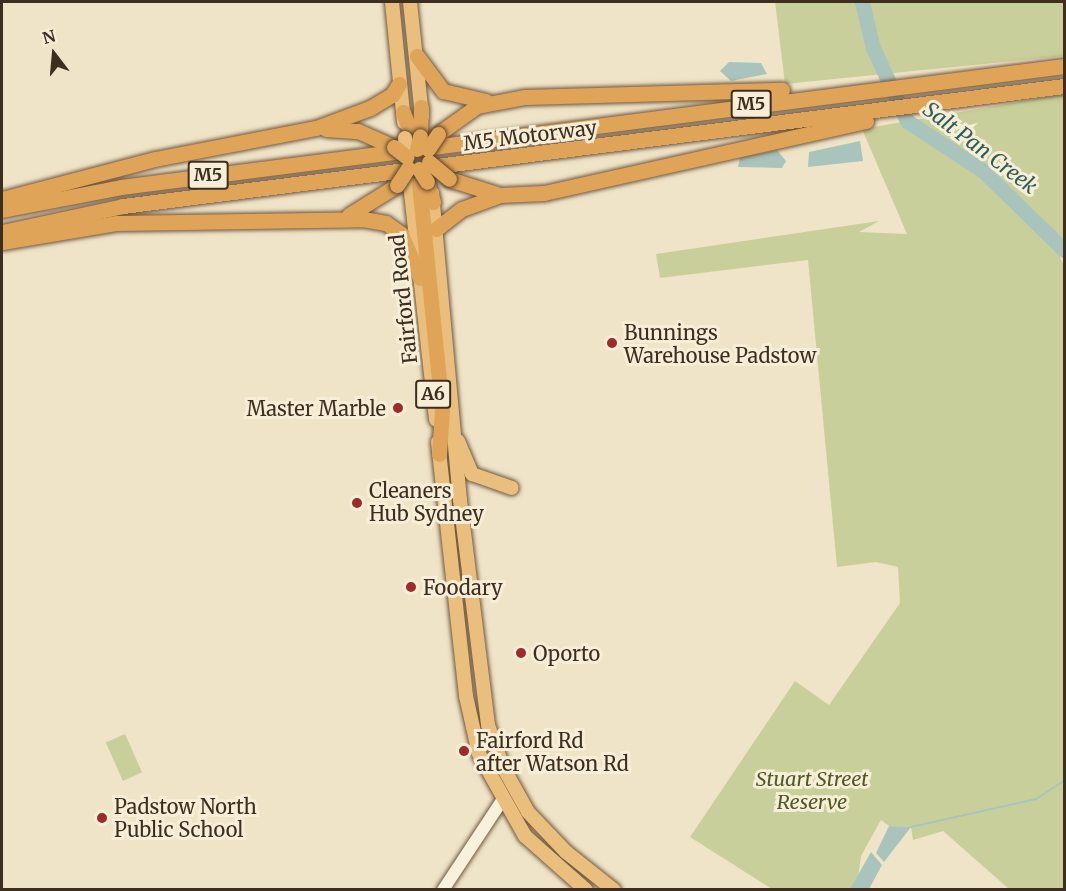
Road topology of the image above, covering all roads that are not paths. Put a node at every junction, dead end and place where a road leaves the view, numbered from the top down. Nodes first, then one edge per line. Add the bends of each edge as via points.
1 (392, 2) edge
2 (411, 2) edge
3 (417, 56) junction
4 (1065, 66) edge
5 (399, 84) junction
6 (1065, 86) edge
7 (814, 92) junction
8 (492, 102) junction
9 (421, 106) joint
10 (403, 112) joint
11 (818, 123) junction
12 (316, 128) junction
13 (418, 159) junction
14 (500, 195) junction
15 (2, 199) edge
16 (433, 202) joint
17 (2, 210) edge
18 (336, 218) junction
19 (436, 229) junction
20 (2, 232) edge
21 (2, 242) edge
22 (420, 278) junction
23 (453, 431) junction
24 (439, 454) junction
25 (512, 488) dead end
26 (512, 785) junction
27 (501, 802) junction
28 (443, 890) edge
29 (586, 890) edge
30 (614, 890) edge

1 - 5 highway, A6
2 - 3 highway
3 - 8 highway, M5 via 443,91
3 - 9 highway
4 - 7 highway, M5 Motorway / M5
5 - 10 highway, A6
5 - 12 highway via 376,105
6 - 11 highway
7 - 8 highway, M5 via 567,94
7 - 17 highway, M5 Motorway / M5 via 120,187
8 - 13 highway, M5 via 458,116
9 - 13 highway
10 - 13 highway, A6
11 - 14 highway via 611,181
11 - 20 highway, M5 Motorway / M5 via 123,206
12 - 13 highway, bridge via 351,129
12 - 15 highway via 155,159
13 - 14 highway, bridge via 449,179
13 - 16 highway, A6
13 - 18 highway via 370,206
13 - 22 highway, Fairford Road / A6
13 - 24 highway via 442,410
14 - 19 highway via 462,209
16 - 19 highway, Fairford Road / A6
18 - 21 highway via 117,223
18 - 22 highway via 393,227 405,240
19 - 23 highway, Fairford Road / A6
22 - 24 highway, Fairford Road / A6
23 - 25 highway via 472,474
23 - 26 highway, Fairford Road / A6 via 482,692
24 - 27 highway, Fairford Road / A6 via 469,716
26 - 27 highway
26 - 30 highway, A6 via 557,844
27 - 28 main road
27 - 29 highway, A6 via 539,852

